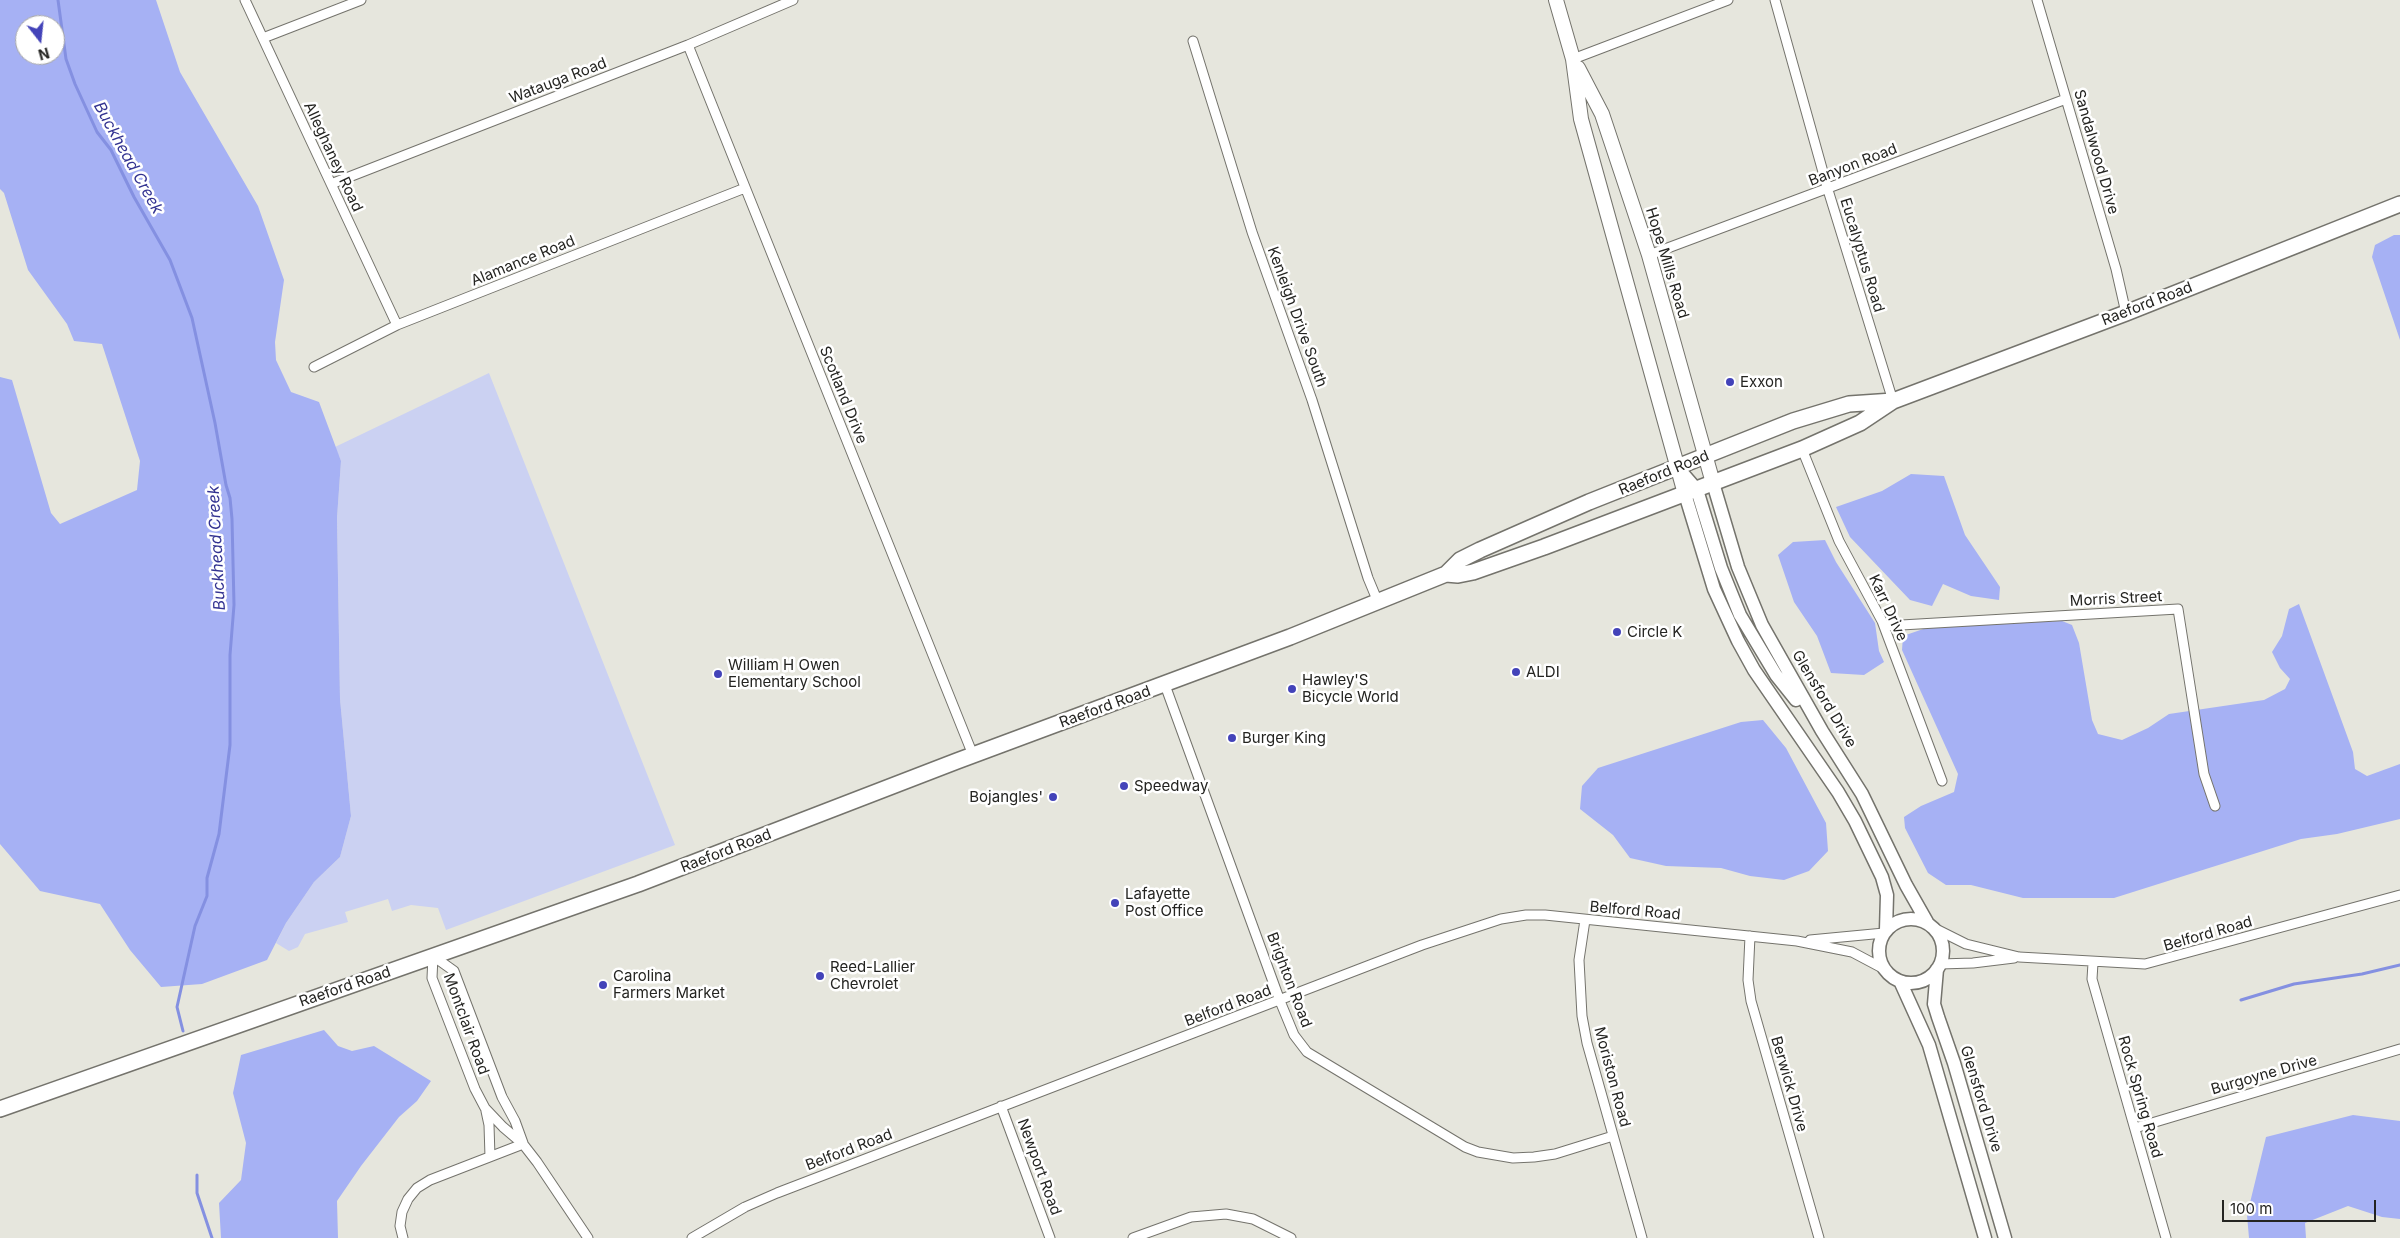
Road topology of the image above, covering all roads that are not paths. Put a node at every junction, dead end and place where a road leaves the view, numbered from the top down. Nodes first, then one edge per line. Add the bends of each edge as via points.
1 (245, 0) edge
2 (361, 0) edge
3 (793, 0) edge
4 (1556, 0) edge
5 (1728, 0) edge
6 (1775, 0) edge
7 (2037, 0) edge
8 (263, 38) junction
9 (1193, 41) dead end
10 (688, 45) junction
11 (1573, 59) junction
12 (2066, 99) junction
13 (331, 184) junction
14 (745, 188) junction
15 (1828, 190) junction
16 (2400, 204) edge
17 (1649, 255) junction
18 (2126, 313) junction
19 (397, 325) junction
20 (314, 367) dead end
21 (1893, 401) junction
22 (1802, 450) junction
23 (1705, 456) junction
24 (1677, 467) junction
25 (1713, 484) junction
26 (1691, 492) junction
27 (1446, 574) junction
28 (1378, 602) junction
29 (1884, 626) junction
30 (1165, 685) junction
31 (1822, 731) junction
32 (973, 755) junction
33 (1942, 781) dead end
34 (2215, 806) dead end
35 (2400, 895) edge
36 (1585, 920) junction
37 (1931, 926) junction
38 (1885, 931) junction
39 (1750, 936) junction
40 (1797, 941) junction
41 (433, 956) junction
42 (2019, 957) junction
43 (2093, 963) junction
44 (1939, 967) junction
45 (1884, 969) junction
46 (1900, 981) junction
47 (1280, 1001) junction
48 (2400, 1049) edge
49 (1001, 1106) junction
50 (486, 1108) junction
51 (0, 1109) edge
52 (2135, 1128) junction
53 (1613, 1136) junction
54 (523, 1144) junction
55 (490, 1157) junction
56 (402, 1238) edge
57 (588, 1238) edge
58 (692, 1238) edge
59 (1050, 1238) edge
60 (1133, 1238) edge
61 (1291, 1238) edge
62 (1642, 1238) edge
63 (1819, 1238) edge
64 (1985, 1238) edge
65 (2005, 1238) edge
66 (2166, 1238) edge

1 - 8 street, Alleghaney Road
2 - 8 street
3 - 10 street, Watauga Road
4 - 11 main road, Hope Mills Road
5 - 11 street
6 - 15 street, Eucalyptus Road
7 - 12 street, Sandalwood Drive
8 - 13 street, Alleghaney Road
9 - 28 street, Kenleigh Drive South via 1252,232 1312,400
10 - 13 street, Watauga Road
10 - 14 street, Scotland Drive
11 - 17 main road, Hope Mills Road via 1602,114
11 - 24 main road, Hope Mills Road via 1581,119
12 - 15 street, Banyon Road
12 - 18 street, Sandalwood Drive
13 - 19 street, Alleghaney Road
14 - 19 street, Alamance Road
14 - 32 street, Scotland Drive
15 - 17 street, Banyon Road
15 - 21 street, Eucalyptus Road
16 - 18 highway, Raeford Road
17 - 23 main road, Hope Mills Road
18 - 21 highway, Raeford Road
19 - 20 street, Alamance Road
21 - 22 highway, Raeford Road via 1860,423
21 - 23 highway, Raeford Road via 1849,404 1793,421
22 - 25 highway, Raeford Road
22 - 29 street, Karr Drive via 1840,541
23 - 24 highway, Raeford Road
23 - 25 main road, Hope Mills Road
24 - 26 main road, Hope Mills Road
24 - 27 highway, Raeford Road via 1480,550 1460,560
25 - 26 highway, Raeford Road
25 - 31 main road, Glensford Drive via 1749,597
26 - 27 highway, Raeford Road via 1473,572
26 - 31 main road via 1740,614 1776,675
26 - 38 main road via 1714,589 1738,642 1838,792 1882,878 1887,895
27 - 28 highway, Raeford Road
28 - 30 highway, Raeford Road
29 - 33 street, Karr Drive
29 - 34 street, Morris Street via 2178,609 2204,774
30 - 32 highway, Raeford Road
30 - 47 street, Brighton Road
31 - 37 main road, Glensford Drive via 1862,794 1906,885
32 - 41 highway, Raeford Road via 696,862
35 - 43 street, Belford Road via 2159,962
36 - 39 street, Belford Road
36 - 47 street, Belford Road via 1545,915 1501,919 1422,945
36 - 53 street, Moriston Road via 1579,960 1582,1016
37 - 38 main road via 1916,918 1905,919 1894,922
37 - 42 street, Belford Road via 1966,944
37 - 44 main road via 1941,938 1944,949
38 - 40 street, Belford Road
38 - 45 main road via 1878,949
39 - 40 street, Belford Road
39 - 63 street, Berwick Drive via 1748,980 1751,1001
40 - 45 street, Belford Road via 1852,952
41 - 50 street, Montclair Road via 432,978 475,1089
41 - 51 highway, Raeford Road
41 - 54 street, Montclair Road via 454,970
42 - 43 street, Belford Road
42 - 44 street, Belford Road
43 - 52 street, Rock Spring Road via 2092,979
44 - 46 main road via 1920,982
44 - 65 main road, Glensford Drive via 1934,1003
45 - 46 main road
46 - 64 main road via 1929,1045
47 - 49 street, Belford Road
47 - 53 street, Brighton Road via 1294,1035 1313,1056 1478,1152 1513,1158 1534,1157
48 - 52 street, Burgoyne Drive
49 - 58 street, Belford Road via 777,1193 745,1207
49 - 59 street, Newport Road
50 - 54 street, Montclair Road
50 - 55 street
52 - 66 street, Rock Spring Road
53 - 62 street, Moriston Road
54 - 55 street
54 - 57 street, Montclair Road
55 - 56 street via 417,1188 402,1212
60 - 61 street via 1191,1217 1226,1214 1254,1219

